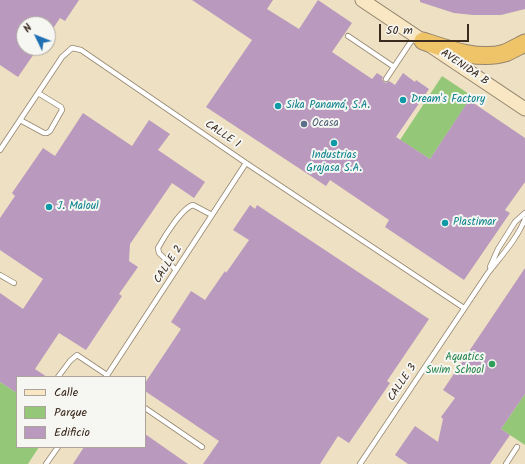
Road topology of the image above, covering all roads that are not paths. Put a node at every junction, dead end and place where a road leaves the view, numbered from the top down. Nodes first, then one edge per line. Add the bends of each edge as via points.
1 (369, 2) edge
2 (348, 36) dead end
3 (419, 38) junction
4 (525, 43) edge
5 (394, 67) junction
6 (386, 79) dead end
7 (38, 93) junction
8 (525, 109) edge
9 (20, 120) junction
10 (0, 150) edge
11 (246, 162) junction
12 (525, 213) edge
13 (212, 215) junction
14 (525, 220) edge
15 (176, 270) junction
16 (488, 273) junction
17 (0, 275) edge
18 (14, 283) dead end
19 (464, 308) junction
20 (59, 376) edge
21 (107, 376) edge
22 (146, 409) edge
23 (202, 447) dead end
24 (517, 447) dead end
25 (57, 448) edge
26 (363, 463) edge
27 (46, 464) edge
28 (506, 464) edge

1 - 3 street, AVENIDA B
2 - 5 lane
3 - 4 highway via 460,53 481,55 505,52
3 - 5 lane
3 - 8 street, AVENIDA B
5 - 6 lane
7 - 9 lane, CALLE 1
7 - 9 lane via 62,110 50,131 44,133
7 - 11 lane, CALLE 1 via 62,57 72,48 81,50
9 - 10 lane, CALLE 1
11 - 13 lane, CALLE 2
11 - 19 lane, CALLE 1
12 - 16 lane, CALLE 3 via 515,222 498,249
13 - 15 lane, CALLE 2
13 - 15 lane via 193,205 189,206 162,240 158,248 159,253
14 - 16 lane, CALLE 3 via 522,228
15 - 21 lane, CALLE 2
16 - 19 lane, CALLE 3
17 - 18 lane
19 - 26 lane, CALLE 3
20 - 21 lane via 77,355
22 - 23 lane
24 - 28 lane
25 - 27 lane

